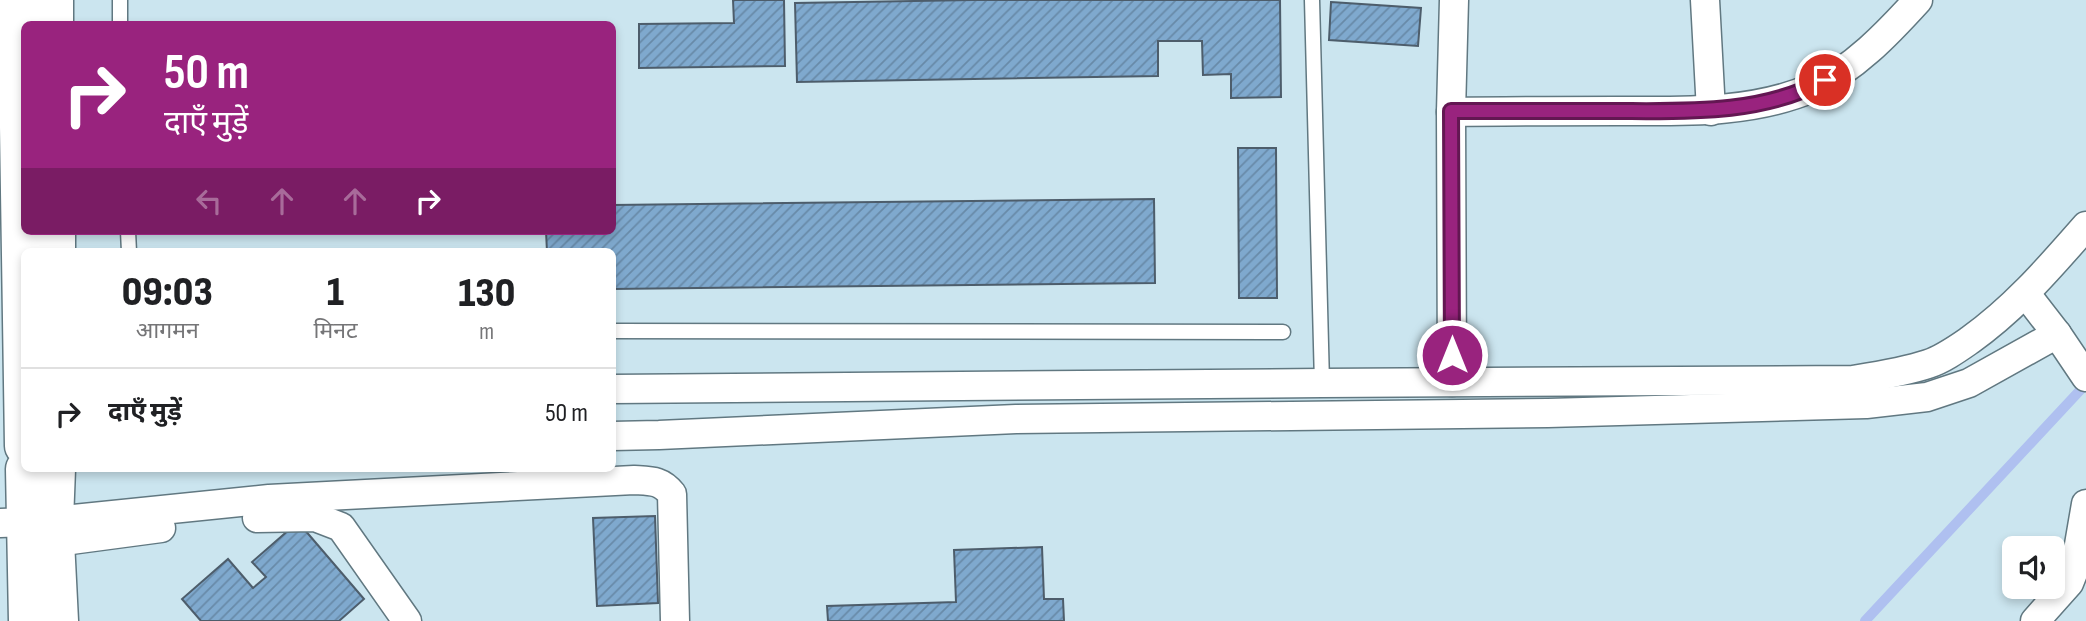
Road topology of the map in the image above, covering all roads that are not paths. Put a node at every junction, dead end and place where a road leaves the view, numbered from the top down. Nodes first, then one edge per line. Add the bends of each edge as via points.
1 (18, 0) edge
2 (54, 0) edge
3 (120, 0) edge
4 (1311, 0) edge
5 (1454, 0) edge
6 (1705, 0) edge
7 (1918, 0) edge
8 (54, 21) edge
9 (120, 21) edge
10 (1451, 111) junction
11 (1712, 111) junction
12 (21, 197) edge
13 (2086, 226) edge
14 (2026, 294) junction
15 (616, 331) edge
16 (1283, 332) dead end
17 (2057, 334) junction
18 (2082, 371) edge
19 (1452, 382) junction
20 (1322, 383) junction
21 (616, 389) edge
22 (616, 436) edge
23 (25, 472) edge
24 (55, 472) edge
25 (2086, 504) edge
26 (34, 527) edge
27 (28, 621) edge
28 (59, 621) edge
29 (407, 621) edge
30 (675, 621) edge
31 (2035, 621) edge

1 - 12 street
2 - 8 street
3 - 9 lane
4 - 20 lane
5 - 10 street
6 - 11 street
7 - 11 street via 1886,34 1838,73 1811,88
10 - 11 street
10 - 19 street
13 - 14 street
14 - 17 street
14 - 19 street via 1953,352 1929,364 1865,379
15 - 16 lane
17 - 18 street
17 - 22 street via 1969,383 1927,397 1866,404 1016,419
19 - 20 street
20 - 21 street
23 - 26 street
24 - 26 street
25 - 31 street via 2069,583
26 - 27 street
26 - 28 street
26 - 29 street via 315,517 341,527
26 - 30 street via 269,499 657,481 671,494

